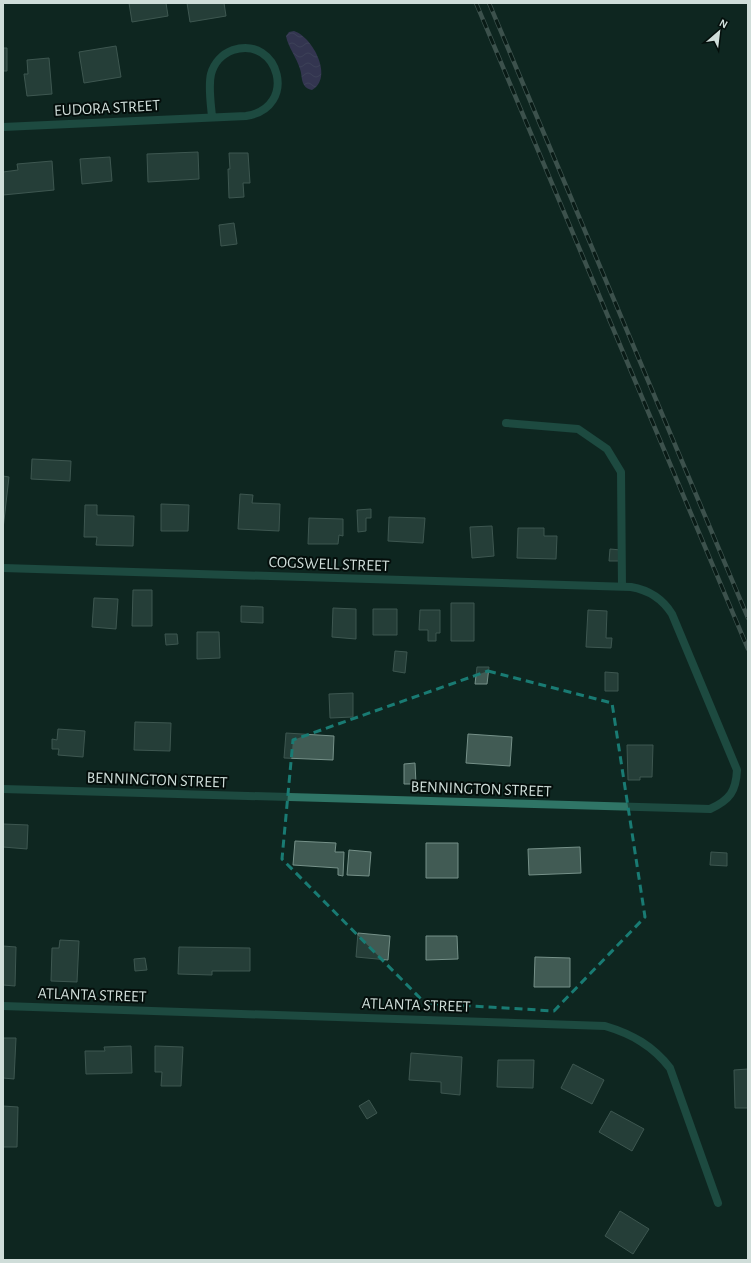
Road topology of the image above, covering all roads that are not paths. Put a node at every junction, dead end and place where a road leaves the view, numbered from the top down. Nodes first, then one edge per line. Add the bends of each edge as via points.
1 (212, 117) junction
2 (3, 127) edge
3 (506, 423) dead end
4 (3, 568) edge
5 (622, 586) junction
6 (653, 594) joint
7 (3, 789) edge
8 (3, 1006) edge
9 (718, 1203) dead end

1 - 1 street, EUDORA STREET via 253,115 267,108 276,95 278,79 268,57 253,50 237,49 229,51 217,62 210,83
1 - 2 street, EUDORA STREET
3 - 5 street via 578,429 608,449 621,472
4 - 5 street, COGSWELL STREET
5 - 6 street, COGSWELL STREET via 642,589
6 - 7 street, BENNINGTON STREET via 661,599 672,614 737,770 736,783 731,794 722,803 710,809
8 - 9 street, ATLANTA STREET via 605,1026 624,1032 644,1043 659,1054 670,1068

